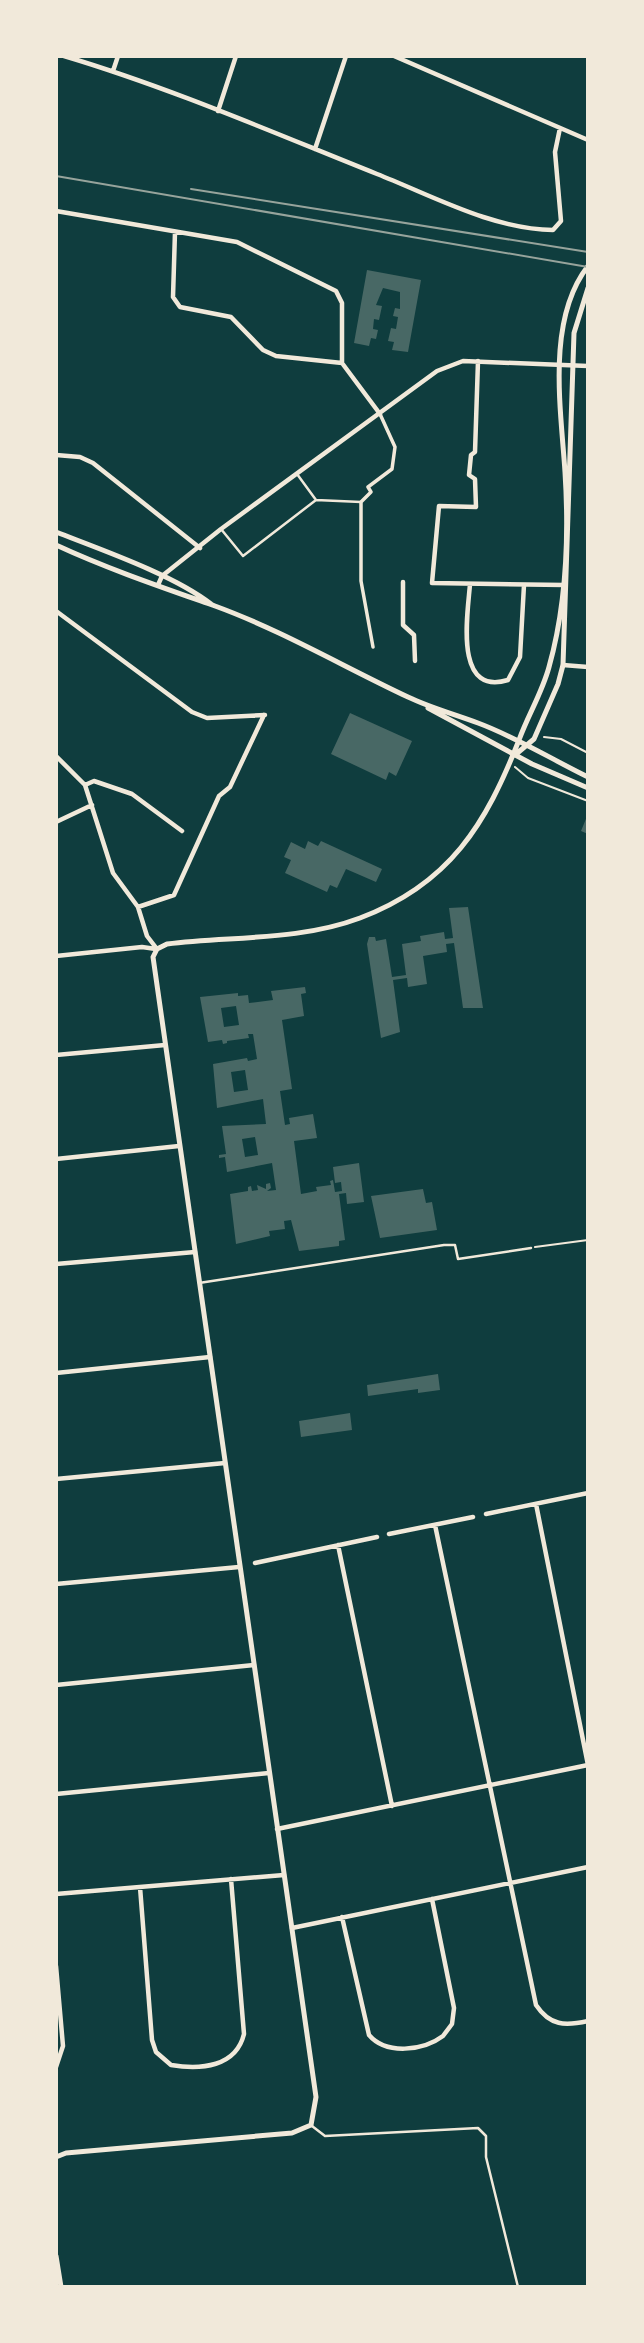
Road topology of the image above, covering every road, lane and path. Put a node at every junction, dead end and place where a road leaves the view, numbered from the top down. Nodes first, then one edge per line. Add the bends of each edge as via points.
1 (64, 56) edge
2 (118, 56) edge
3 (236, 56) edge
4 (345, 56) edge
5 (394, 56) edge
6 (113, 71) junction
7 (218, 111) junction
8 (560, 128) junction
9 (588, 140) edge
10 (315, 149) junction
11 (56, 211) edge
12 (175, 232) junction
13 (588, 266) edge
14 (588, 288) edge
15 (478, 361) junction
16 (342, 363) junction
17 (561, 365) junction
18 (573, 366) junction
19 (588, 366) edge
20 (380, 414) junction
21 (56, 455) edge
22 (297, 474) junction
23 (316, 500) junction
24 (361, 502) junction
25 (222, 528) junction
26 (56, 532) edge
27 (56, 545) edge
28 (200, 548) junction
29 (162, 576) junction
30 (403, 582) dead end
31 (470, 584) junction
32 (158, 585) junction
33 (524, 585) junction
34 (565, 585) junction
35 (214, 606) junction
36 (56, 611) edge
37 (373, 647) dead end
38 (415, 662) dead end
39 (563, 665) junction
40 (588, 667) edge
41 (419, 702) junction
42 (534, 739) junction
43 (518, 741) junction
44 (526, 745) junction
45 (588, 753) edge
46 (515, 755) junction
47 (56, 756) edge
48 (511, 764) junction
49 (588, 777) edge
50 (85, 785) junction
51 (588, 788) edge
52 (588, 801) edge
53 (92, 805) junction
54 (56, 822) edge
55 (182, 831) dead end
56 (138, 907) junction
57 (157, 949) junction
58 (56, 956) edge
59 (165, 1045) junction
60 (56, 1055) edge
61 (179, 1146) junction
62 (56, 1160) edge
63 (588, 1240) edge
64 (531, 1248) joint
65 (195, 1252) junction
66 (56, 1264) edge
67 (199, 1283) junction
68 (210, 1357) junction
69 (56, 1373) edge
70 (225, 1463) junction
71 (56, 1479) edge
72 (588, 1493) edge
73 (536, 1504) junction
74 (486, 1514) dead end
75 (473, 1517) dead end
76 (435, 1525) junction
77 (389, 1534) dead end
78 (377, 1537) dead end
79 (338, 1545) junction
80 (255, 1563) dead end
81 (240, 1567) junction
82 (56, 1584) edge
83 (254, 1665) junction
84 (56, 1685) edge
85 (588, 1765) edge
86 (269, 1773) junction
87 (490, 1786) junction
88 (56, 1794) edge
89 (392, 1806) junction
90 (277, 1829) junction
91 (588, 1867) edge
92 (284, 1875) junction
93 (231, 1879) junction
94 (510, 1883) junction
95 (140, 1887) junction
96 (56, 1894) edge
97 (432, 1899) junction
98 (342, 1917) junction
99 (292, 1928) junction
100 (56, 1966) edge
101 (588, 2021) edge
102 (56, 2067) edge
103 (311, 2125) junction
104 (56, 2157) edge
105 (56, 2256) edge
106 (61, 2287) edge
107 (518, 2287) edge

1 - 6 street
2 - 6 street
3 - 7 street
4 - 10 street
5 - 8 street
6 - 7 street
7 - 10 street
8 - 9 street
8 - 10 street via 555,152 562,214 553,230 491,219
11 - 12 street
12 - 16 street via 252,247 336,291 342,303
12 - 16 street via 173,297 180,307 231,317 263,350 276,356
13 - 17 street via 565,319
14 - 18 street via 575,333
15 - 17 street
15 - 20 street via 454,363 437,371
15 - 31 street via 475,452 469,475 475,479 476,507 439,506 432,583
16 - 20 street
17 - 18 street
17 - 34 street
18 - 19 street
18 - 34 street
20 - 22 street
20 - 24 street via 395,447 391,469 368,487 371,492
21 - 28 street via 93,463
22 - 23 lane
22 - 25 street
23 - 24 lane
23 - 25 lane via 243,556
24 - 37 street via 361,582
25 - 28 street
26 - 29 street
27 - 32 street via 123,576
28 - 29 street
29 - 32 street
29 - 35 street
30 - 38 street via 403,625 414,635
31 - 33 street
31 - 33 street via 468,659 476,672 500,682 509,680 520,657
32 - 35 street
33 - 34 street
34 - 39 street
34 - 43 street via 550,666
35 - 41 street
36 - 56 street via 192,712 208,718 265,715 230,787 219,796 174,895
39 - 40 street
39 - 42 street
41 - 43 street
41 - 46 street
42 - 44 street
42 - 45 path via 561,739
43 - 44 street
43 - 46 street
44 - 46 street
44 - 49 street
46 - 48 street
46 - 51 street
47 - 50 street
48 - 52 path via 528,778
48 - 57 street via 461,849 430,878 390,905 303,933 187,942
50 - 53 street
50 - 55 street via 94,780 117,786
53 - 54 street
53 - 56 street via 113,873
56 - 57 street via 147,936
57 - 58 street
57 - 59 street via 153,963
59 - 60 street
59 - 61 street
61 - 62 street
61 - 65 street
63 - 64 path
64 - 67 lane via 458,1259 455,1245 444,1245
65 - 66 street
65 - 67 street
67 - 68 street
68 - 69 street
68 - 70 street
70 - 71 street
70 - 81 street
72 - 73 street
73 - 74 street
73 - 85 street
75 - 76 street
76 - 77 street
76 - 87 street
78 - 79 street
79 - 80 street
79 - 89 street
81 - 82 street
81 - 83 street
83 - 84 street
83 - 86 street
85 - 87 street
86 - 88 street
86 - 90 street
87 - 89 street
87 - 94 street
89 - 90 street
90 - 92 street
91 - 94 street
92 - 93 street
92 - 99 street
93 - 95 street
93 - 95 street via 244,2034 235,2054 219,2064 171,2065 156,2052
94 - 97 street
94 - 101 street via 536,2006 559,2025
95 - 96 street
97 - 98 street
97 - 98 street via 454,2016 439,2039 413,2046 386,2048 369,2035
98 - 99 street
99 - 103 street via 316,2097
100 - 102 street via 62,2046
103 - 104 street via 292,2133
103 - 107 lane via 325,2136 478,2128 486,2136 486,2157
105 - 106 street

